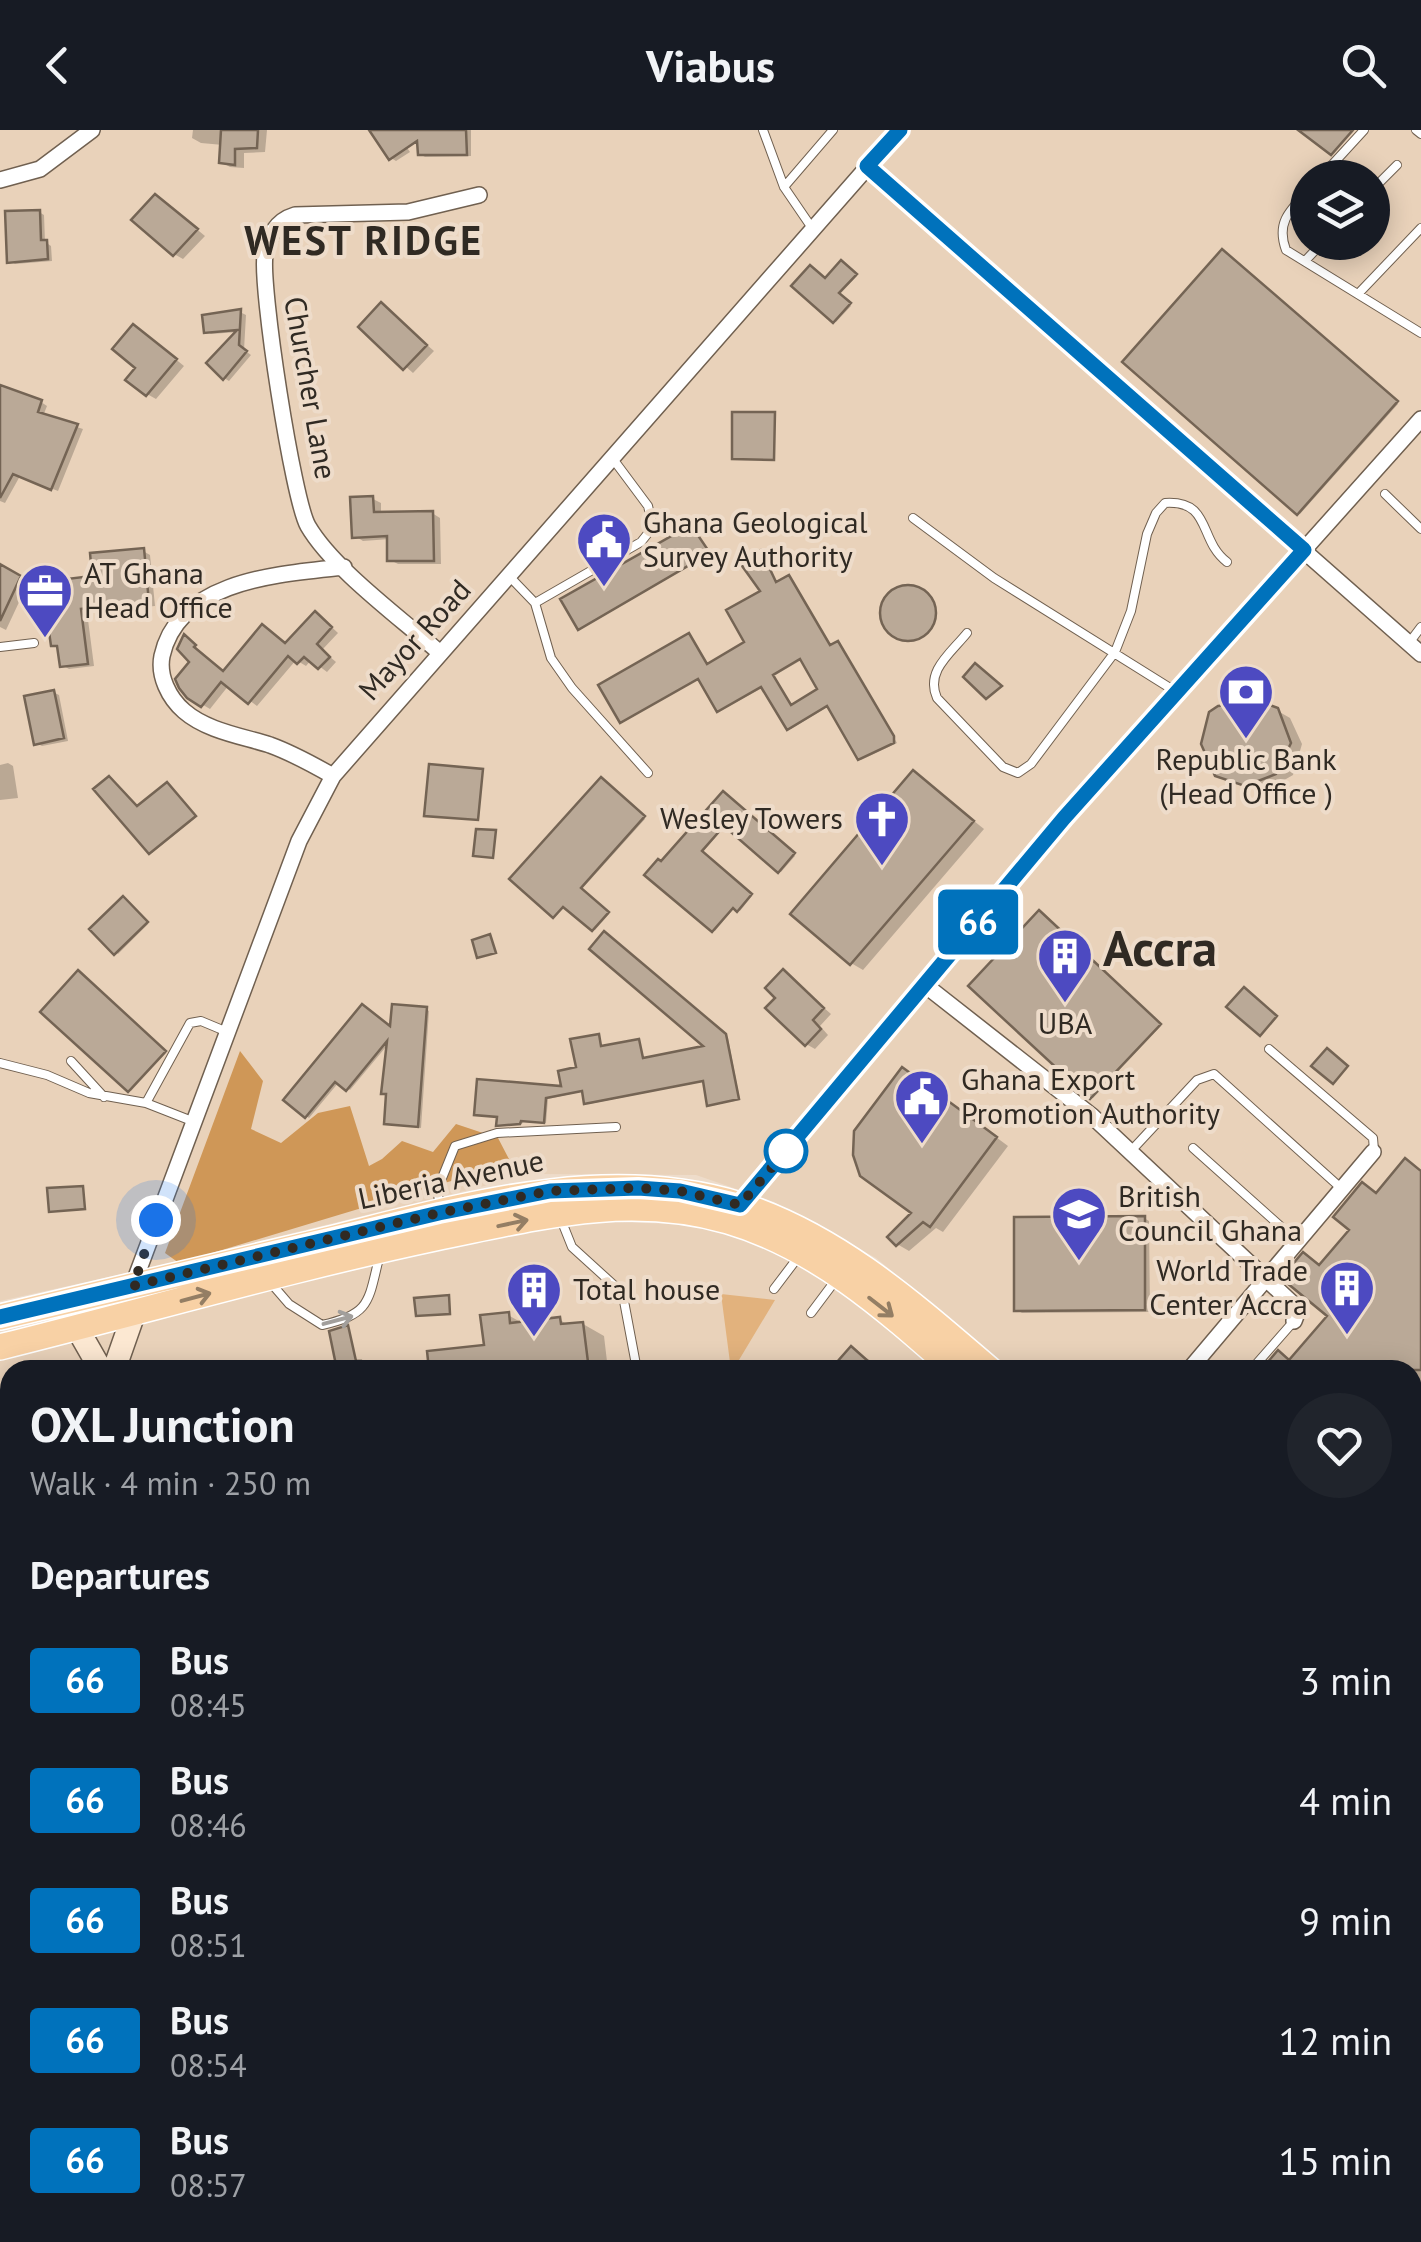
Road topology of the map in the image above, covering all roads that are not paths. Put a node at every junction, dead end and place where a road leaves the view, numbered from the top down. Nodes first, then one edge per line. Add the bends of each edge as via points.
1 (92, 130) edge
2 (763, 130) edge
3 (833, 130) edge
4 (900, 130) edge
5 (1364, 130) edge
6 (1336, 160) edge
7 (1397, 165) dead end
8 (867, 166) junction
9 (1390, 172) edge
10 (0, 180) edge
11 (784, 186) junction
12 (479, 195) dead end
13 (1290, 212) edge
14 (1421, 228) edge
15 (812, 229) junction
16 (1290, 252) edge
17 (1306, 261) edge
18 (1359, 294) junction
19 (1419, 327) edge
20 (1421, 419) edge
21 (613, 459) junction
22 (1385, 494) dead end
23 (914, 518) dead end
24 (1421, 529) edge
25 (1304, 550) junction
26 (1227, 562) dead end
27 (344, 567) junction
28 (509, 576) junction
29 (535, 604) junction
30 (1421, 627) edge
31 (967, 633) dead end
32 (34, 643) dead end
33 (0, 647) edge
34 (1415, 649) edge
35 (1115, 652) junction
36 (440, 653) junction
37 (1178, 693) junction
38 (648, 773) dead end
39 (332, 776) junction
40 (925, 986) junction
41 (226, 1031) junction
42 (1268, 1049) dead end
43 (71, 1061) dead end
44 (0, 1063) edge
45 (104, 1097) junction
46 (146, 1102) junction
47 (192, 1121) junction
48 (616, 1127) dead end
49 (1193, 1148) dead end
50 (1130, 1152) junction
51 (1373, 1152) joint
52 (1342, 1188) junction
53 (439, 1213) junction
54 (558, 1213) junction
55 (734, 1213) junction
56 (1298, 1241) junction
57 (382, 1250) junction
58 (801, 1252) junction
59 (840, 1276) junction
60 (267, 1278) junction
61 (1266, 1279) junction
62 (133, 1286) junction
63 (774, 1290) dead end
64 (134, 1313) junction
65 (811, 1313) dead end
66 (0, 1317) edge
67 (1294, 1321) joint
68 (77, 1328) junction
69 (0, 1347) edge
70 (95, 1360) edge
71 (118, 1360) edge
72 (634, 1360) edge
73 (943, 1360) edge
74 (978, 1360) edge
75 (1197, 1360) edge
76 (1260, 1360) edge

1 - 10 street via 40,169
2 - 11 lane
3 - 11 lane
4 - 8 street, Mayor Road
5 - 6 lane
7 - 9 lane
8 - 15 street, Mayor Road
8 - 25 street
11 - 15 lane
12 - 27 street, Churcher Lane via 408,212 294,215 271,235 265,291 302,506 306,524
13 - 16 lane via 1280,236
14 - 18 lane
15 - 21 street, Mayor Road
17 - 18 lane
18 - 19 lane
20 - 25 street
21 - 28 street, Mayor Road
21 - 29 lane via 648,506 653,527 642,542
22 - 24 lane
23 - 35 lane via 994,578
25 - 34 street
25 - 37 street
26 - 35 lane via 1210,546 1192,507 1166,503 1147,534
27 - 36 street, Churcher Lane
27 - 39 street via 266,577 204,600 174,626 160,662 185,712
28 - 29 lane
28 - 36 street, Mayor Road
29 - 38 lane via 551,658
30 - 34 lane
31 - 35 lane via 933,674 933,689 1002,768 1018,773
32 - 33 lane
35 - 37 lane
36 - 39 street, Mayor Road
37 - 40 street
39 - 41 street, Mayor Road via 299,841
40 - 50 street
40 - 55 street
41 - 46 lane via 190,1023
41 - 47 street, Mayor Road
42 - 51 lane via 1373,1138
43 - 45 lane
44 - 45 lane
45 - 46 lane
46 - 47 lane
47 - 62 street, Mayor Road
48 - 53 lane via 497,1133 455,1146 438,1188
49 - 56 lane
50 - 52 lane via 1197,1080 1214,1074
50 - 61 street
51 - 52 street
52 - 56 street
53 - 55 main road, Liberia Avenue via 599,1187 680,1191
53 - 62 main road, Liberia Avenue
54 - 55 main road, Liberia Avenue via 614,1206
57 -> 54 main road, Liberia Avenue
54 - 72 lane via 572,1247 624,1301
55 - 58 main road, Liberia Avenue
55 - 74 main road, Liberia Avenue via 800,1231 861,1264
56 - 61 street
57 - 60 main road, Liberia Avenue
60 -> 57 lane via 289,1304 322,1324 353,1318 368,1300
58 - 59 main road, Liberia Avenue
58 - 63 lane
59 - 65 lane
59 -> 73 main road, Liberia Avenue
64 -> 60 main road, Liberia Avenue
61 - 67 street via 1294,1305
61 - 75 street
62 - 66 main road, Liberia Avenue
64 - 68 main road, Liberia Avenue
64 - 71 street
67 - 76 lane
68 - 69 main road, Liberia Avenue
68 - 70 street

